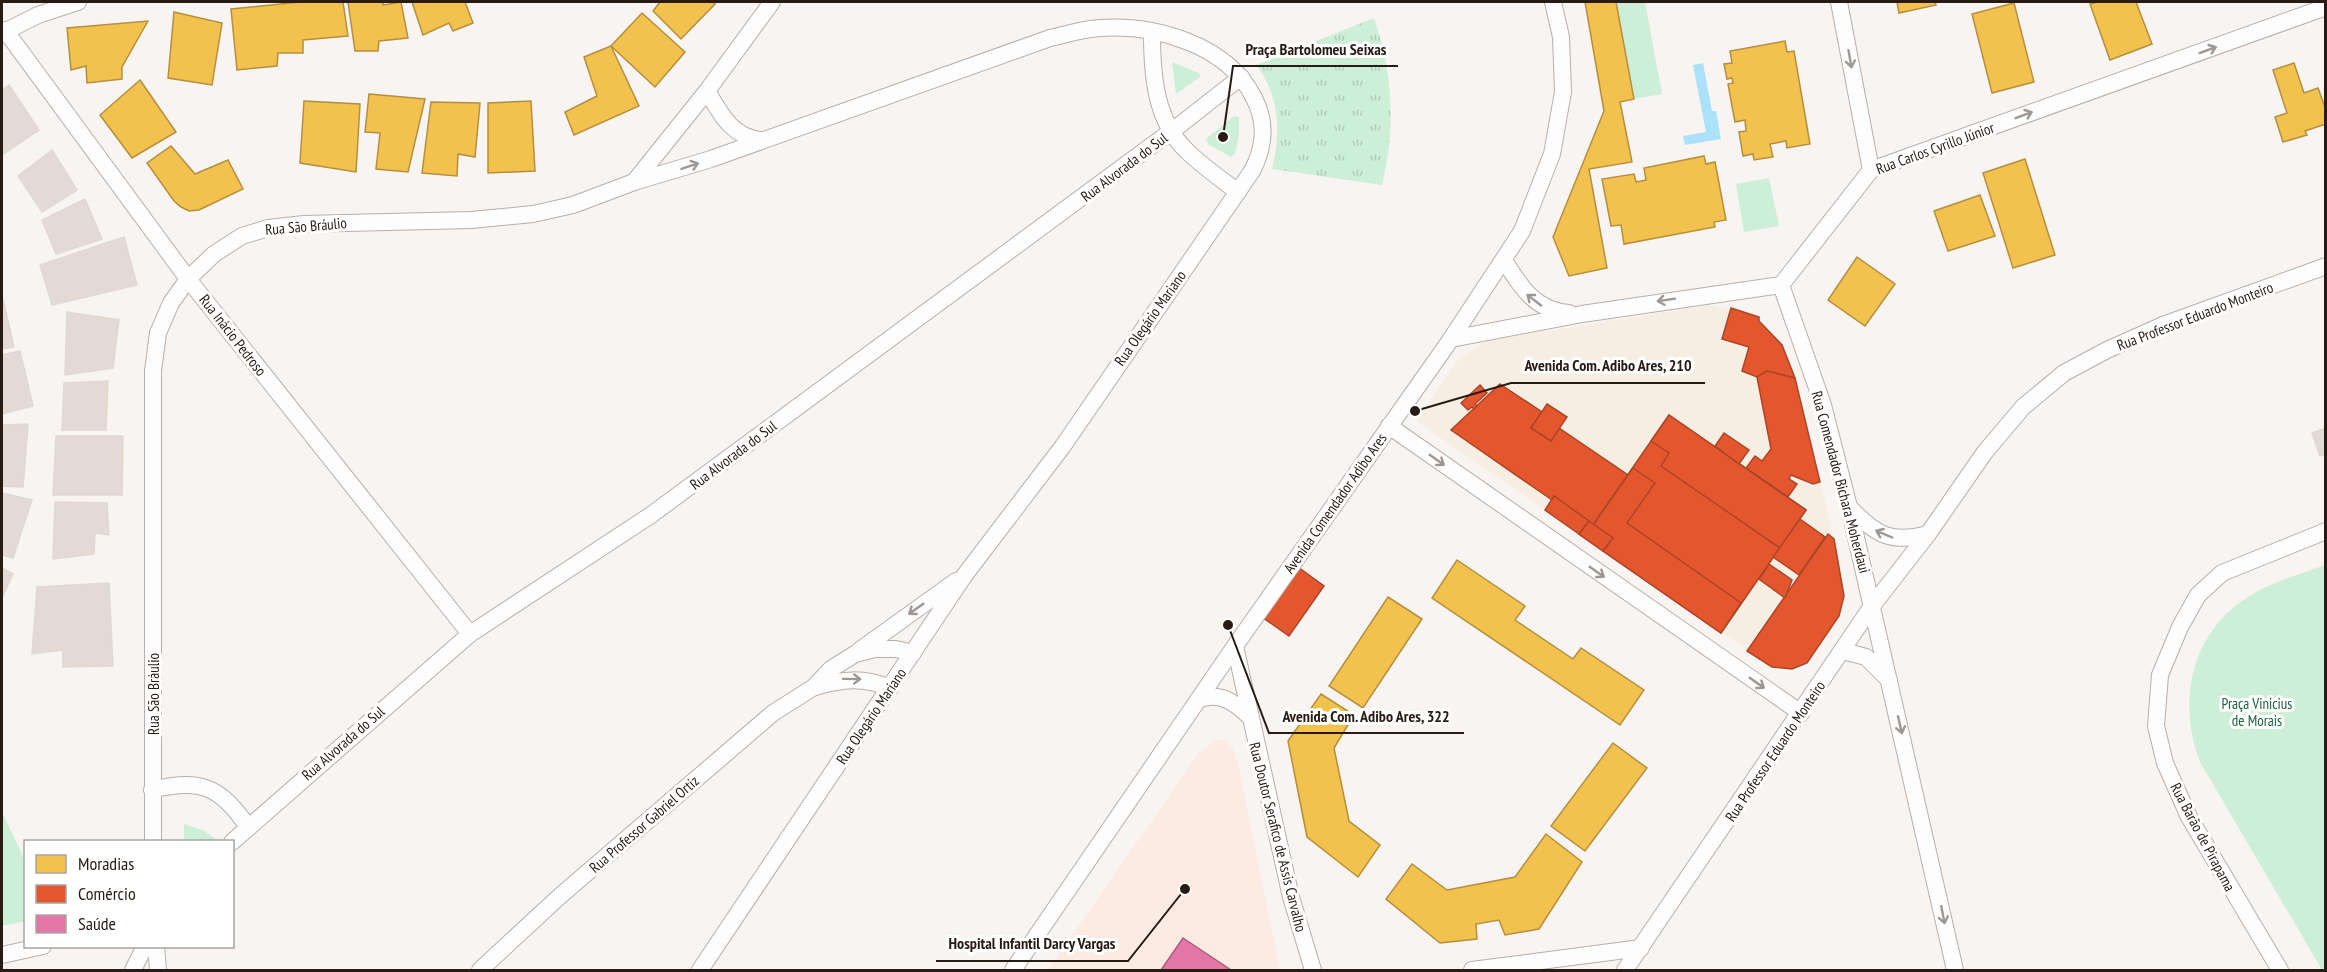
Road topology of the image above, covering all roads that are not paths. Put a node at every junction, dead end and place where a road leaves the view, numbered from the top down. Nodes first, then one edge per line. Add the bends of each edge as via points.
1 (78, 2) edge
2 (772, 2) edge
3 (1553, 2) edge
4 (1839, 2) edge
5 (2325, 7) edge
6 (3, 31) edge
7 (1152, 33) junction
8 (1241, 77) junction
9 (707, 91) junction
10 (1171, 132) junction
11 (760, 140) junction
12 (1870, 170) junction
13 (634, 182) junction
14 (1238, 192) junction
15 (1504, 260) junction
16 (2325, 266) edge
17 (188, 279) junction
18 (1782, 285) junction
19 (1582, 314) junction
20 (1451, 339) junction
21 (1389, 426) junction
22 (1849, 507) junction
23 (2325, 531) edge
24 (1928, 534) junction
25 (964, 576) junction
26 (1872, 606) junction
27 (470, 634) junction
28 (1235, 646) junction
29 (1844, 651) junction
30 (913, 653) junction
31 (855, 654) junction
32 (1890, 682) junction
33 (814, 687) junction
34 (890, 688) junction
35 (1200, 699) junction
36 (1801, 713) junction
37 (1250, 717) junction
38 (152, 790) junction
39 (248, 827) junction
40 (153, 840) edge
41 (234, 840) edge
42 (35, 948) edge
43 (144, 948) edge
44 (156, 948) edge
45 (1641, 948) junction
46 (2, 955) edge
47 (1310, 966) edge
48 (133, 970) edge
49 (158, 970) edge
50 (480, 970) edge
51 (700, 970) edge
52 (1014, 970) edge
53 (1319, 970) edge
54 (1472, 970) edge
55 (1625, 970) edge
56 (1955, 970) edge
57 (2280, 970) edge

1 - 6 street
2 - 9 street
3 - 15 street, Avenida Comendador Adibo Ares via 1561,37 1563,92 1552,154 1522,231
4 -> 12 street
12 -> 5 street, Rua Carlos Cyrillo Júnior
6 - 17 street, Rua Inácio Pedroso
7 - 8 street, Rua Olegário Mariano via 1200,47
7 - 10 street via 1152,64 1160,108
7 - 11 street, Rua Olegário Mariano via 1101,28 1050,38
8 - 10 street, Rua Alvorada do Sul
8 - 14 street, Rua Olegário Mariano via 1256,102 1264,135 1261,154
9 - 11 street via 728,125 748,138
9 - 13 street
10 - 14 street via 1186,151
10 - 27 street, Rua Alvorada do Sul via 651,515
13 -> 11 street, Rua Olegário Mariano via 701,163
12 - 18 street, Rua Carlos Cyrillo Júnior
13 - 17 street, Rua São Bráulio via 573,205 533,214 268,228 242,236 214,254
14 - 25 street, Rua Olegário Mariano via 1063,446
19 -> 15 street via 1549,310 1536,303
15 - 20 street, Avenida Comendador Adibo Ares
16 - 24 street, Rua Professor Eduardo Monteiro via 2163,325 2064,373 2023,407 1985,452
17 - 27 street, Rua Inácio Pedroso
17 - 38 street, Rua São Bráulio via 171,303 158,333 153,371
18 -> 19 street
18 - 22 street, Rua Comendador Bichara Moherdaui via 1823,405
19 - 20 street
20 - 21 street, Avenida Comendador Adibo Ares
21 - 28 street, Avenida Comendador Adibo Ares
21 -> 36 street
24 -> 22 street via 1893,538 1867,526
22 - 26 street, Rua Comendador Bichara Moherdaui
23 - 57 street, Rua Barão de Pirapama via 2222,573 2198,596 2160,675 2156,726 2164,763 2189,817
24 - 26 street, Rua Professor Eduardo Monteiro
25 - 30 street, Rua Olegário Mariano
25 -> 31 street
26 - 29 street, Rua Professor Eduardo Monteiro
26 - 32 street, Rua Comendador Bichara Moherdaui
27 - 39 street, Rua Alvorada do Sul
28 - 35 street, Avenida Comendador Adibo Ares
28 - 37 street, Rua Doutor Serafico de Assis Carvalho
29 - 32 street via 1866,657
29 - 36 street, Rua Professor Eduardo Monteiro
30 - 31 street, Rua Professor Gabriel Ortiz via 885,648
30 - 34 street, Rua Olegário Mariano
31 - 33 street, Rua Professor Gabriel Ortiz via 831,669
32 -> 56 street, Rua Comendador Bichara Moherdaui
33 -> 34 street, Rua Professor Gabriel Ortiz via 858,679
33 - 50 street, Rua Professor Gabriel Ortiz via 773,713
34 - 51 street, Rua Olegário Mariano
35 - 37 street via 1226,698
35 - 52 street, Avenida Comendador Adibo Ares
36 - 45 street, Rua Professor Eduardo Monteiro
37 - 47 street, Rua Doutor Serafico de Assis Carvalho
38 - 39 street via 180,783 208,788 232,803
38 - 40 street, Rua São Bráulio
39 - 41 street, Rua Alvorada do Sul
42 - 46 street
43 - 48 street
44 - 49 street
45 - 54 street
45 - 55 street, Rua Professor Eduardo Monteiro
47 - 53 street, Rua Doutor Serafico de Assis Carvalho

